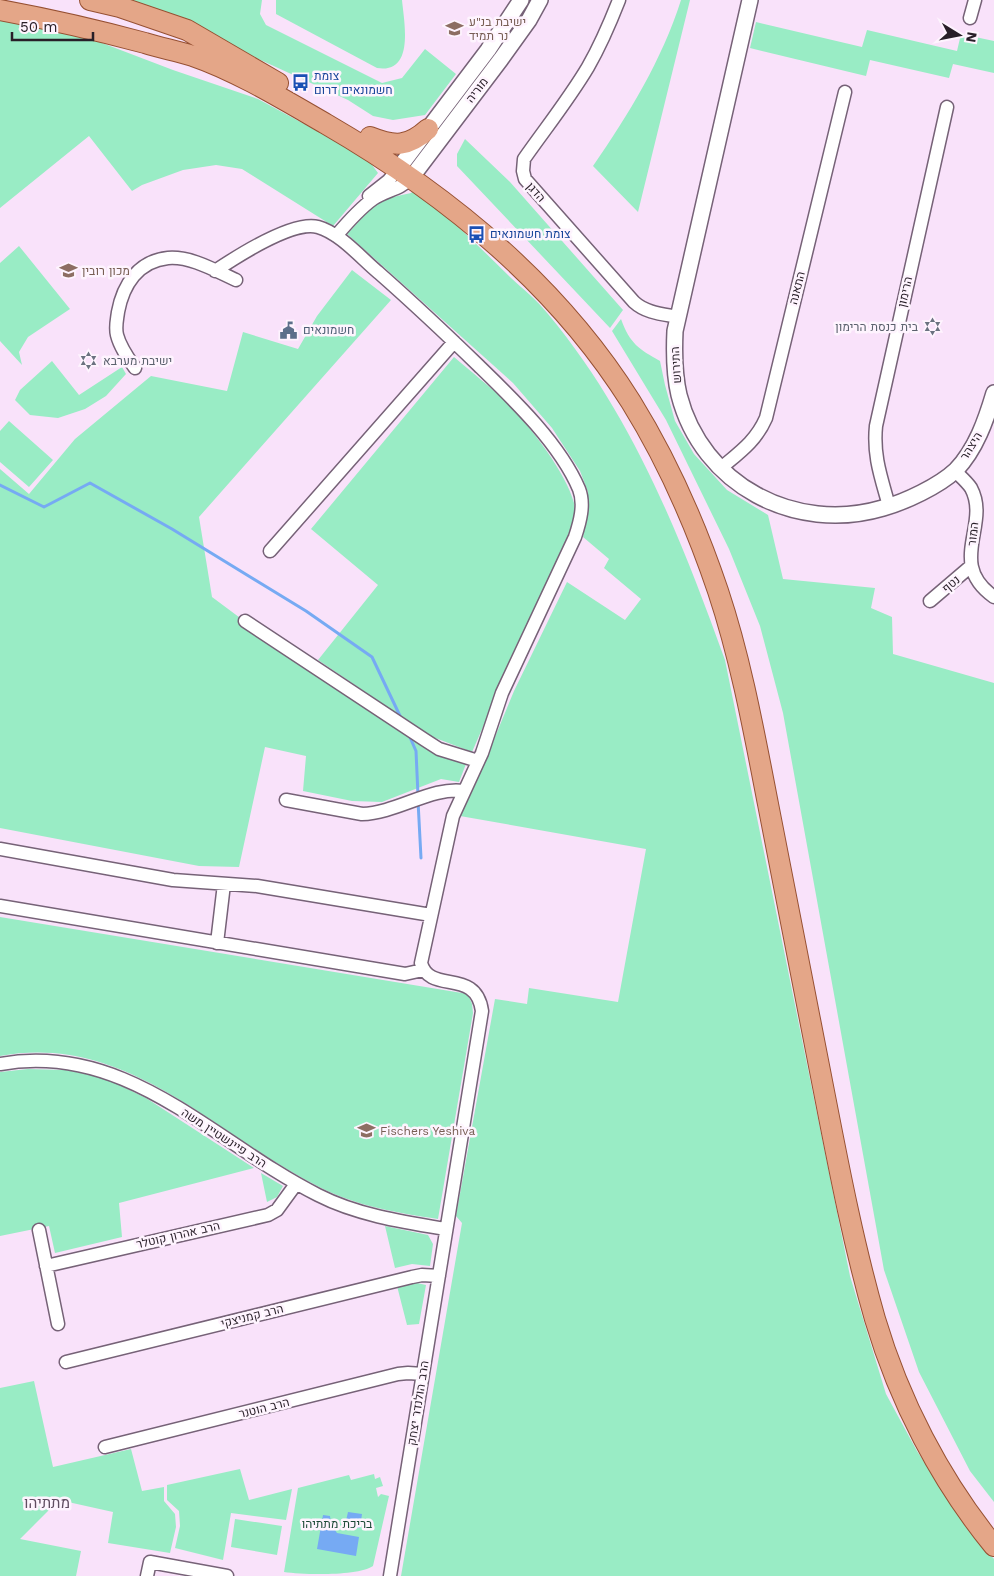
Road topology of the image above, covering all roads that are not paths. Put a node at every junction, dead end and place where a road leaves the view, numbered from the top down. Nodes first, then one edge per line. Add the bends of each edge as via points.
1 (90, 0) edge
2 (521, 0) edge
3 (540, 0) edge
4 (619, 0) edge
5 (750, 0) edge
6 (974, 0) edge
7 (0, 10) edge
8 (970, 18) dead end
9 (844, 92) dead end
10 (947, 107) dead end
11 (428, 129) junction
12 (370, 137) junction
13 (408, 169) junction
14 (336, 236) junction
15 (215, 270) junction
16 (236, 280) dead end
17 (678, 317) junction
18 (454, 342) junction
19 (135, 368) dead end
20 (994, 393) edge
21 (721, 468) junction
22 (955, 470) junction
23 (889, 506) junction
24 (270, 551) dead end
25 (971, 566) junction
26 (994, 596) edge
27 (930, 601) dead end
28 (245, 621) dead end
29 (478, 761) junction
30 (464, 791) junction
31 (286, 800) dead end
32 (0, 849) edge
33 (224, 884) junction
34 (0, 906) edge
35 (430, 915) junction
36 (217, 943) junction
37 (423, 970) junction
38 (0, 1064) edge
39 (296, 1184) junction
40 (446, 1229) junction
41 (39, 1230) dead end
42 (46, 1266) junction
43 (438, 1276) junction
44 (58, 1324) dead end
45 (66, 1362) dead end
46 (423, 1374) junction
47 (105, 1447) dead end
48 (994, 1530) edge
49 (994, 1546) edge
50 (147, 1576) edge
51 (227, 1576) edge
52 (390, 1576) edge

1 - 12 main road via 187,30
2 - 11 street, מוריה
3 - 13 street, מוריה via 511,46
4 - 17 street, הדגן via 606,34 576,86 524,159 523,171 525,180 634,302 652,312
5 - 17 street, התירוש
6 - 8 street
7 - 13 main road via 93,29 193,57 292,104
9 - 21 street, התאנה via 766,418 752,441
10 - 23 street, הרימון via 876,426 875,455
11 - 12 main road via 406,143 389,144
11 - 13 street, מוריה
12 - 13 main road
13 - 14 street via 369,195
13 - 48 main road via 498,232 591,330 637,393 659,430 699,514 730,594 754,683 859,1217 885,1319 930,1430 966,1492
13 - 49 main road via 500,248 583,336 628,398 650,435 693,526 720,596 744,686 849,1220 876,1322 921,1434 958,1498
14 - 15 street via 318,227 305,227 277,235
14 - 18 street
15 - 16 street
15 - 19 street via 182,259 167,258 136,272 121,296 116,325 122,348
17 - 21 street, התירוש via 674,351 679,394 695,434
18 - 24 street
18 - 29 street via 515,400 542,432 580,490 582,506 575,537 502,693
20 - 22 street, היצהר via 979,435
21 - 23 street, התירוש via 742,487 796,511 856,515
22 - 23 street, התירוש via 919,494
22 - 25 street, המור via 975,500
25 - 26 street via 984,590
25 - 27 street, נטף
28 - 29 street via 439,749
29 - 30 street
30 - 31 street via 449,790 374,814
30 - 35 street via 447,834
32 - 33 street via 173,880
33 - 35 street via 257,886
33 - 36 street
34 - 36 street
35 - 37 street via 421,963
36 - 37 street via 406,974
37 - 40 street, הרב הולנדר יצחק via 429,977 466,986 476,992 482,1011
38 - 39 street, הרב פיינשטיין משה via 74,1063 115,1074 158,1095
39 - 40 street, הרב פיינשטיין משה via 364,1212
39 - 42 street, הרב אהרון קוטלר via 277,1210 268,1214
40 - 43 street, הרב הולנדר יצחק
41 - 42 street
42 - 44 street
43 - 45 street, הרב קמניצקי via 412,1277
43 - 46 street, הרב הולנדר יצחק
46 - 47 street, הרב הוטנר via 398,1374
46 - 52 street, הרב הולנדר יצחק
50 - 51 street via 150,1562

